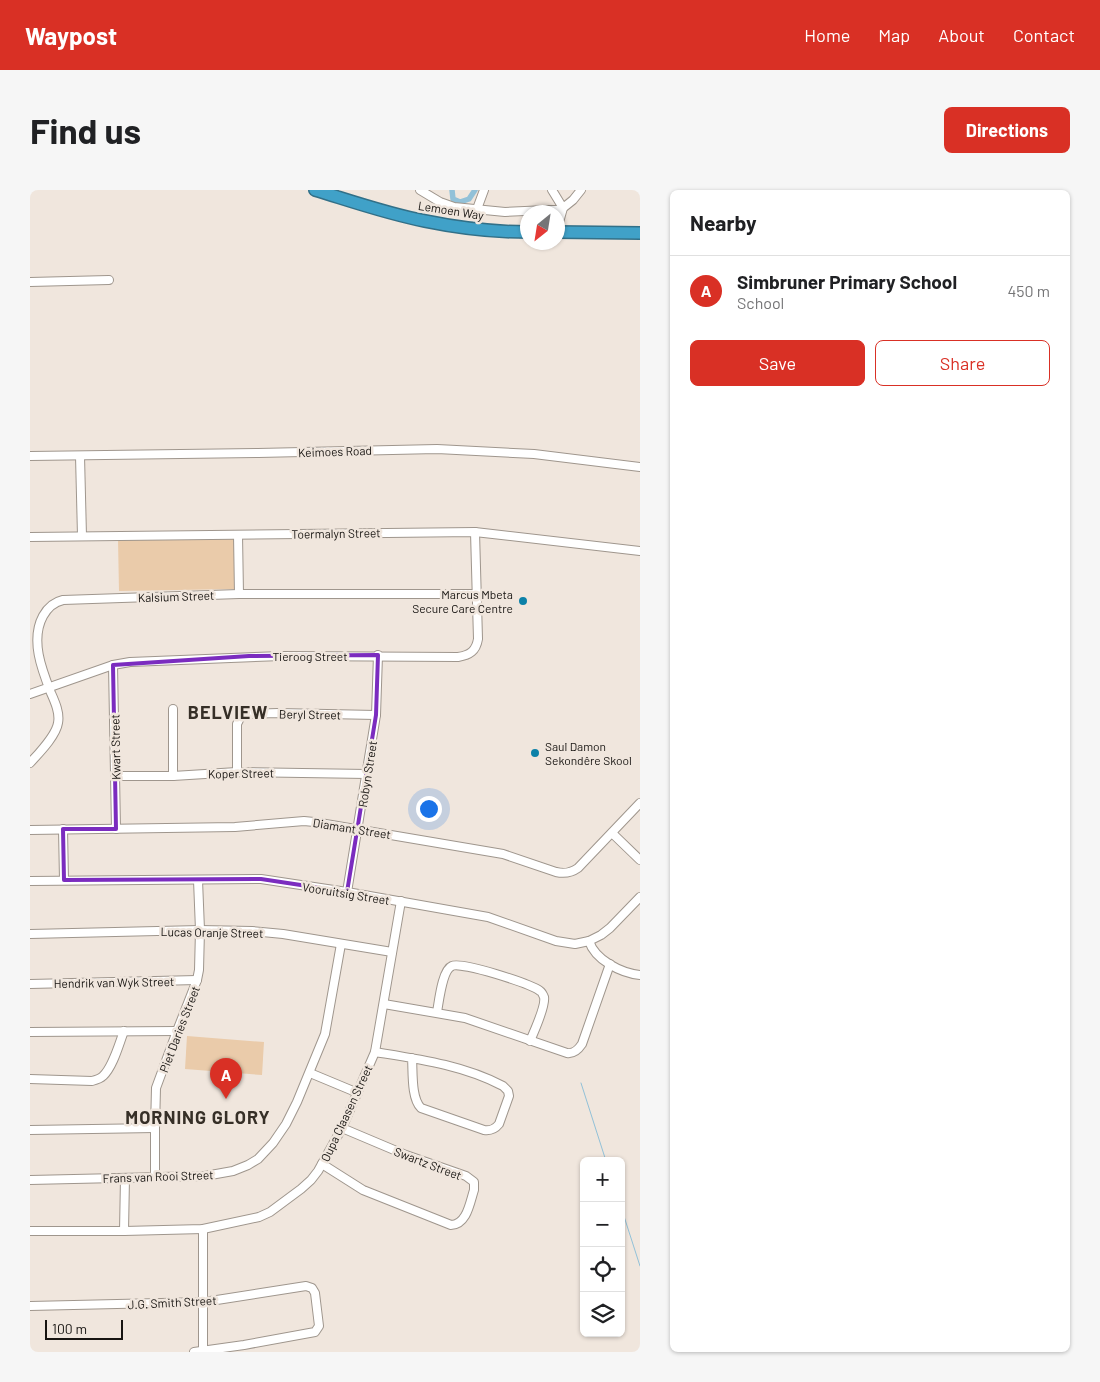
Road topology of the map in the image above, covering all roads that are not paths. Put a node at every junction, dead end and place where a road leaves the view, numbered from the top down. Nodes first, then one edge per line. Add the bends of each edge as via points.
1 (315, 190) edge
2 (420, 190) edge
3 (552, 190) edge
4 (582, 190) edge
5 (484, 191) edge
6 (560, 205) edge
7 (565, 207) edge
8 (477, 209) junction
9 (490, 210) junction
10 (520, 212) edge
11 (520, 232) edge
12 (565, 232) edge
13 (640, 233) edge
14 (109, 280) dead end
15 (30, 282) edge
16 (30, 456) edge
17 (80, 456) junction
18 (640, 466) edge
19 (475, 532) junction
20 (238, 535) junction
21 (82, 536) junction
22 (30, 537) edge
23 (640, 551) edge
24 (239, 594) junction
25 (476, 594) junction
26 (378, 655) junction
27 (113, 665) junction
28 (49, 687) junction
29 (30, 694) edge
30 (174, 709) dead end
31 (376, 715) junction
32 (30, 763) edge
33 (237, 772) junction
34 (367, 774) junction
35 (115, 776) junction
36 (173, 776) junction
37 (640, 804) edge
38 (63, 829) junction
39 (116, 829) junction
40 (358, 829) junction
41 (30, 830) edge
42 (612, 833) junction
43 (640, 860) edge
44 (64, 880) junction
45 (198, 880) junction
46 (30, 881) edge
47 (347, 892) junction
48 (640, 897) edge
49 (401, 901) junction
50 (200, 930) junction
51 (30, 934) edge
52 (589, 941) junction
53 (342, 944) junction
54 (392, 952) junction
55 (610, 964) junction
56 (640, 975) edge
57 (197, 980) junction
58 (30, 984) edge
59 (384, 1004) junction
60 (437, 1012) junction
61 (124, 1031) junction
62 (177, 1031) junction
63 (30, 1032) edge
64 (530, 1041) junction
65 (375, 1052) junction
66 (412, 1058) junction
67 (310, 1073) junction
68 (30, 1079) edge
69 (358, 1093) junction
70 (155, 1128) junction
71 (342, 1128) junction
72 (30, 1130) edge
73 (322, 1164) junction
74 (156, 1177) junction
75 (125, 1178) junction
76 (30, 1180) edge
77 (203, 1228) junction
78 (124, 1230) junction
79 (30, 1231) edge
80 (204, 1302) junction
81 (30, 1306) edge
82 (244, 1349) edge
83 (194, 1352) edge
84 (203, 1352) edge

1 - 11 highway, Lemoen Way via 424,221
2 - 8 street via 450,206
3 - 6 street
4 - 7 street
5 - 8 street
5 - 9 street
8 - 9 street
9 - 10 street
12 - 13 highway
14 - 15 street
16 - 17 street, Keimoes Road
17 - 18 street, Keimoes Road via 432,449 534,454
17 - 21 street
19 - 20 street, Toermalyn Street
19 - 23 street, Toermalyn Street
19 - 25 street, Tieroog Street
20 - 21 street, Toermalyn Street
20 - 24 street
21 - 22 street, Toermalyn Street
24 - 25 street, Kalsium Street
24 - 28 street, Kalsium Street via 55,602 41,620 37,642
25 - 26 street, Tieroog Street via 477,643 471,654 458,657
26 - 27 street, Tieroog Street via 249,656
26 - 31 street, Robyn Street
27 - 28 street, Tieroog Street
27 - 35 street, Kwart Street
28 - 29 street, Tieroog Street
28 - 32 street, Kalsium Street via 58,723
30 - 36 street
31 - 33 street, Beryl Street via 245,714 236,724
31 - 34 street, Robyn Street
33 - 34 street, Koper Street
33 - 36 street, Koper Street
34 - 40 street, Robyn Street
35 - 36 street, Koper Street
35 - 39 street, Kwart Street
37 - 42 street, Diamant Street
38 - 39 street, Diamant Street
38 - 41 street, Diamant Street
38 - 44 street
39 - 40 street, Diamant Street via 248,827 304,822
40 - 42 street, Diamant Street via 502,854 563,873 578,868
40 - 47 street, Robyn Street
42 - 43 street
44 - 45 street, Vooruitsig Street
44 - 46 street, Vooruitsig Street
45 - 47 street, Vooruitsig Street via 261,879
45 - 50 street, Piet Daries Street
47 - 49 street, Vooruitsig Street
48 - 52 street, Vooruitsig Street via 610,928
49 - 52 street, Vooruitsig Street via 495,918 562,943
49 - 54 street, Oupa Claasen Street
50 - 51 street, Lucas Oranje Street
50 - 53 street, Lucas Oranje Street via 261,931
50 - 57 street, Piet Daries Street
52 - 55 street via 595,953
53 - 54 street, Lucas Oranje Street
53 - 67 street, Frans van Rooi Street via 327,1025
54 - 59 street, Oupa Claasen Street
55 - 56 street
55 - 64 street via 582,1044 576,1051 567,1053
57 - 58 street, Hendrik van Wyk Street
57 - 62 street, Piet Daries Street
59 - 60 street
59 - 65 street, Oupa Claasen Street
60 - 64 street via 465,1018
60 - 64 street via 444,977 450,966 458,964 479,968 529,986 544,995 544,1004
61 - 62 street
61 - 63 street
61 - 68 street via 109,1068 100,1079
62 - 70 street, Piet Daries Street via 156,1088
65 - 66 street
65 - 69 street, Oupa Claasen Street
66 - 66 street via 450,1065 503,1086 509,1096 496,1128 484,1130 422,1108 414,1091
67 - 69 street
67 - 74 street, Frans van Rooi Street via 279,1135 258,1159 220,1174
69 - 71 street, Oupa Claasen Street
70 - 72 street
70 - 74 street, Piet Daries Street
71 - 73 street, Oupa Claasen Street
71 - 73 street, Swartz Street via 471,1180 475,1186 465,1216 461,1223 451,1225 353,1186
73 - 77 street, Oupa Claasen Street via 302,1189 270,1212
74 - 75 street, Frans van Rooi Street
75 - 76 street, Frans van Rooi Street
75 - 78 street
77 - 78 street, Oupa Claasen Street
77 - 80 street
78 - 79 street, Oupa Claasen Street
80 - 81 street, J.G. Smith Street
80 - 82 street, J.G. Smith Street via 309,1286 313,1289 318,1318 318,1328 313,1333
80 - 84 street
82 - 84 street
83 - 84 street

